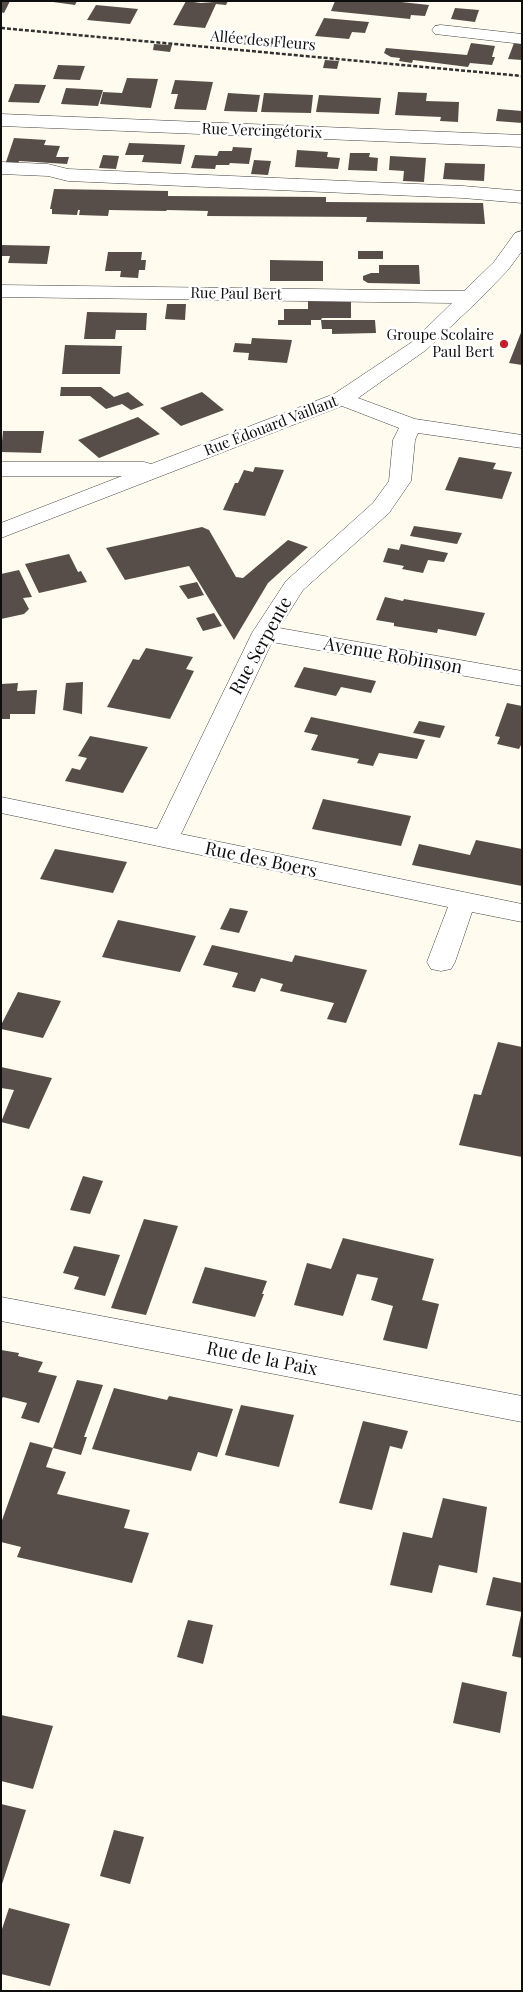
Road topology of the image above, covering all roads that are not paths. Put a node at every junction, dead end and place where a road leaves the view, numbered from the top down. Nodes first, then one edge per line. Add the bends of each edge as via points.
1 (441, 30) dead end
2 (522, 39) edge
3 (1, 120) edge
4 (522, 141) edge
5 (1, 168) edge
6 (522, 197) edge
7 (522, 237) edge
8 (1, 291) edge
9 (470, 297) junction
10 (342, 399) junction
11 (412, 425) junction
12 (522, 442) edge
13 (1, 469) edge
14 (158, 469) junction
15 (1, 531) edge
16 (264, 633) junction
17 (522, 679) edge
18 (1, 805) edge
19 (165, 840) junction
20 (463, 901) junction
21 (522, 914) edge
22 (441, 962) dead end
23 (1, 1309) edge
24 (522, 1409) edge

1 - 2 street
3 - 4 street, Rue Vercingétorix
5 - 6 street via 48,170 68,175
7 - 9 street, Rue Édouard Vaillant via 501,266
8 - 9 street, Rue Paul Bert
9 - 10 street, Rue Édouard Vaillant via 419,346
10 - 11 street
10 - 14 street, Rue Édouard Vaillant
11 - 12 street
11 - 16 street, Rue Serpente via 404,440 400,481 381,508 294,586
13 - 14 street
14 - 15 street, Rue Édouard Vaillant
16 - 17 street, Avenue Robinson
16 - 19 street, Rue Serpente
18 - 19 street, Rue des Boers
19 - 20 street, Rue des Boers
20 - 21 street, Rue des Boers
20 - 22 street
23 - 24 street, Rue de la Paix

